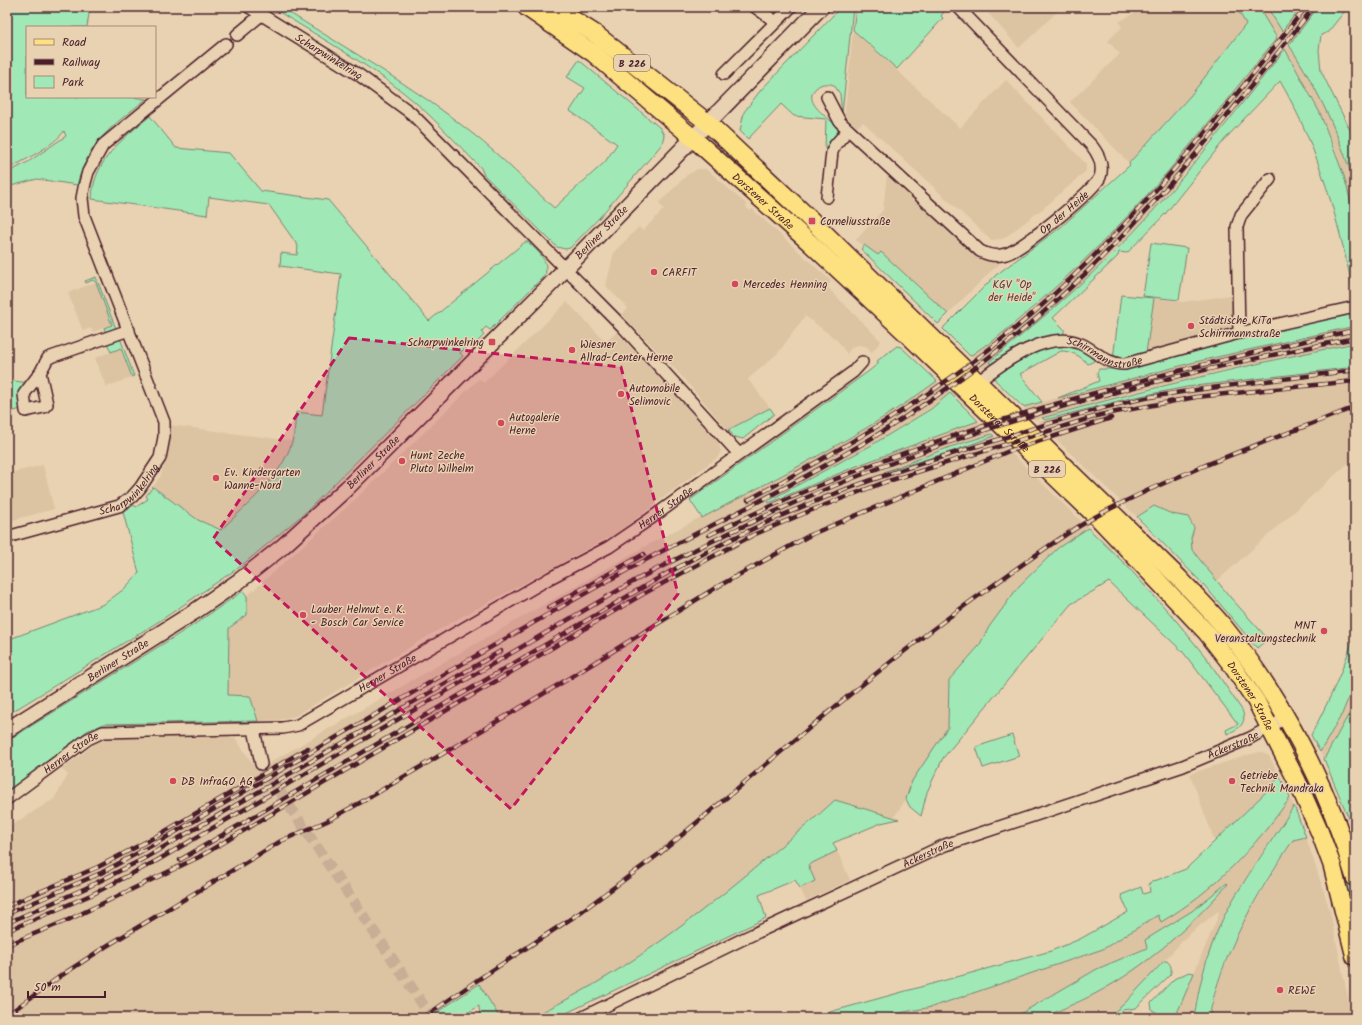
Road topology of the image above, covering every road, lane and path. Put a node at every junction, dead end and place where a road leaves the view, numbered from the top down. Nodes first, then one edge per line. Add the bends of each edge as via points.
1 (249, 7) edge
2 (526, 7) edge
3 (553, 7) edge
4 (755, 7) edge
5 (791, 7) edge
6 (821, 7) edge
7 (958, 7) edge
8 (261, 15) junction
9 (776, 22) junction
10 (236, 35) dead end
11 (226, 44) dead end
12 (724, 74) dead end
13 (827, 97) dead end
14 (708, 124) junction
15 (848, 130) junction
16 (693, 138) junction
17 (1270, 179) dead end
18 (827, 197) dead end
19 (566, 269) junction
20 (1355, 307) edge
21 (129, 330) junction
22 (1239, 333) junction
23 (862, 362) dead end
24 (40, 373) dead end
25 (978, 382) junction
26 (739, 454) junction
27 (7, 537) edge
28 (1286, 718) junction
29 (1270, 728) junction
30 (254, 729) junction
31 (7, 730) edge
32 (261, 764) tunnel mouth
33 (7, 799) edge
34 (1355, 878) edge
35 (1355, 957) edge
36 (581, 1018) edge

1 - 8 street, Scharpwinkelring
2 - 16 main road, Dorstener Straße / B 226 via 593,53
3 - 14 main road, Dorstener Straße / B 226 via 594,33
4 - 9 street
5 - 9 street
6 - 14 main road
7 - 15 street, Op der Heide via 1099,155 1102,167 1100,178 1093,187 1069,209 1011,253 996,256 980,251
8 - 10 street
8 - 19 street, Scharpwinkelring via 359,75 399,103
9 - 12 street
11 - 21 street, Scharpwinkelring via 109,140 88,172 82,198 84,216
13 - 15 street, Op der Heide via 840,122
14 - 16 main road
14 - 25 main road, Dorstener Straße / B 226
15 - 18 street via 832,152
16 - 19 main road, Berliner Straße
16 - 29 main road, Dorstener Straße / B 226 via 850,280 1144,564 1219,648 1256,701
17 - 22 street via 1241,215 1237,227
19 - 26 street
19 - 31 main road, Berliner Straße via 347,488 282,547 194,612
20 - 22 street, Schirrmannstraße
21 - 24 street via 48,358
21 - 27 street, Scharpwinkelring via 164,422 160,458 132,498 119,506
22 - 25 street, Schirrmannstraße via 1120,364 1109,362 1081,344 1050,341 999,365
23 - 26 street, Herner Straße via 852,372
25 - 28 main road, Dorstener Straße / B 226 via 1184,583 1224,627 1271,692
26 - 30 street, Herner Straße via 609,547 550,578 298,725
28 - 29 street, Ackerstraße
28 - 34 main road, Dorstener Straße / B 226 via 1318,779
29 - 35 main road, Dorstener Straße / B 226 via 1305,798 1332,865
29 - 36 street, Ackerstraße via 1183,766 945,845
30 - 32 street
30 - 33 street, Herner Straße via 103,732 94,735

